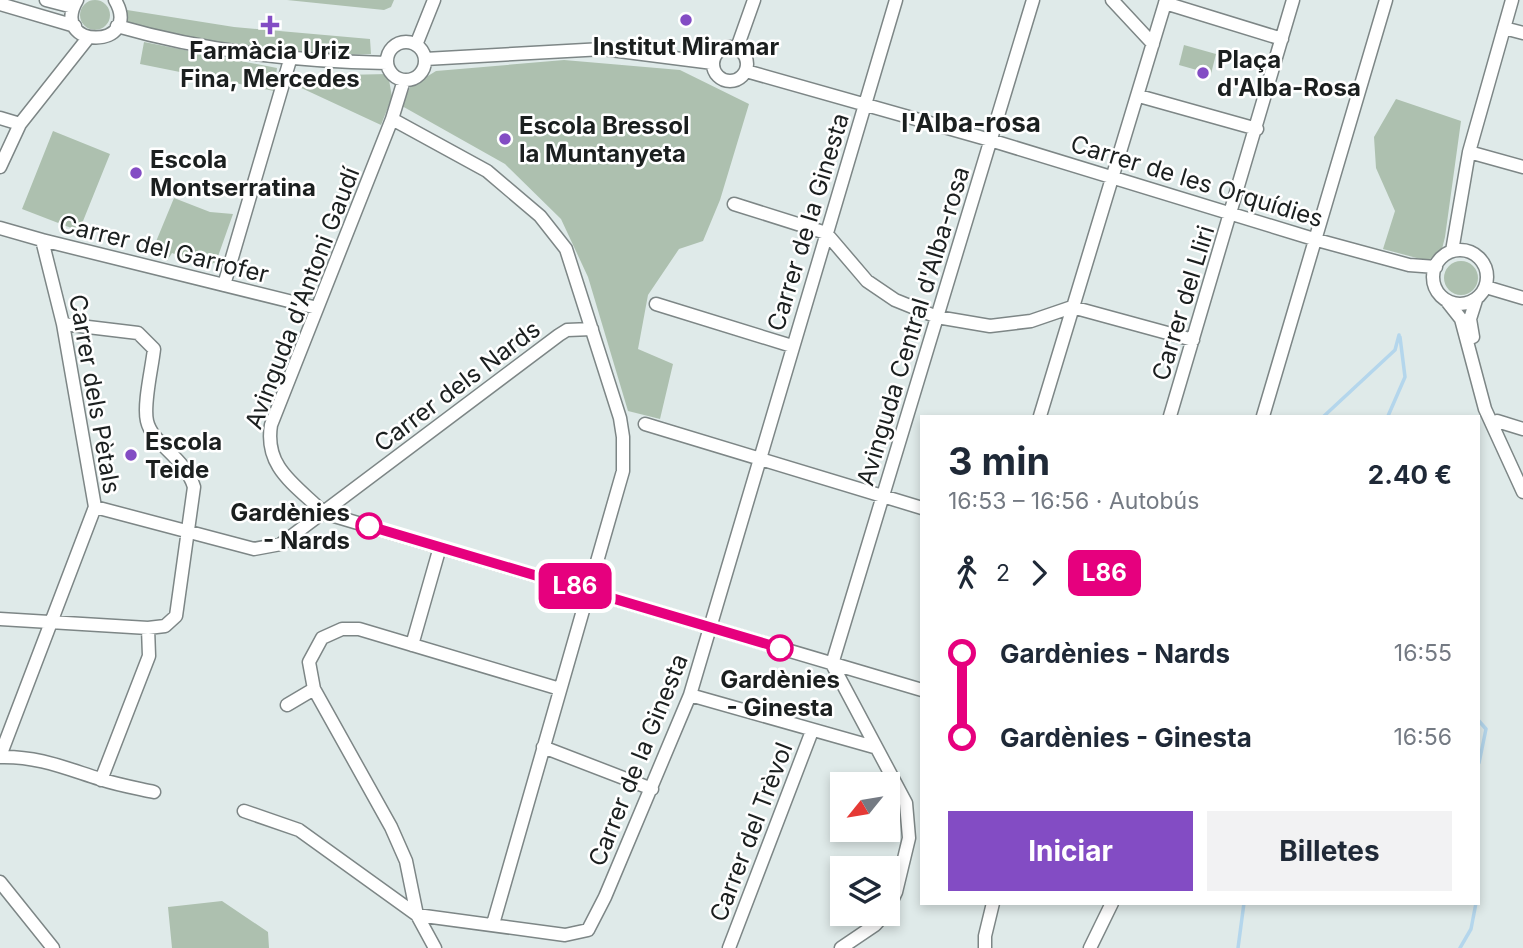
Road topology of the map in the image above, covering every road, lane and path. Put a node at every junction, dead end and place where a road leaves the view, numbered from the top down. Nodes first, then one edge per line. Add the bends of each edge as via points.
1 (46, 0) edge
2 (115, 0) edge
3 (434, 0) edge
4 (754, 0) edge
5 (896, 0) edge
6 (1033, 0) edge
7 (1112, 0) edge
8 (1293, 0) edge
9 (1386, 0) edge
10 (1512, 0) edge
11 (1165, 1) edge
12 (0, 4) edge
13 (75, 4) edge
14 (75, 26) junction
15 (117, 26) junction
16 (1504, 28) junction
17 (1523, 33) edge
18 (88, 38) junction
19 (1282, 39) junction
20 (1153, 44) junction
21 (416, 45) junction
22 (737, 48) junction
23 (290, 60) junction
24 (425, 60) junction
25 (713, 62) junction
26 (387, 63) junction
27 (746, 71) junction
28 (404, 80) junction
29 (1139, 96) junction
30 (866, 103) junction
31 (0, 118) edge
32 (393, 119) junction
33 (20, 124) junction
34 (1258, 129) junction
35 (990, 140) junction
36 (1469, 152) junction
37 (0, 167) edge
38 (1523, 167) edge
39 (1113, 177) junction
40 (734, 204) dead end
41 (1232, 214) junction
42 (0, 228) edge
43 (826, 233) junction
44 (39, 239) junction
45 (1317, 240) junction
46 (1452, 251) junction
47 (1436, 267) junction
48 (224, 285) junction
49 (1486, 287) junction
50 (1523, 298) edge
51 (1446, 300) junction
52 (1476, 300) junction
53 (656, 304) dead end
54 (1072, 307) junction
55 (317, 308) junction
56 (937, 317) junction
57 (62, 324) junction
58 (592, 329) junction
59 (1193, 340) junction
60 (792, 346) junction
61 (1040, 415) edge
62 (1170, 415) edge
63 (1263, 415) edge
64 (1497, 421) junction
65 (645, 424) dead end
66 (1523, 429) edge
67 (761, 458) junction
68 (1523, 479) edge
69 (1523, 492) edge
70 (884, 496) junction
71 (95, 507) junction
72 (920, 507) edge
73 (324, 513) junction
74 (188, 531) junction
75 (440, 547) junction
76 (590, 591) junction
77 (0, 619) edge
78 (52, 621) junction
79 (148, 628) junction
80 (711, 628) junction
81 (412, 645) junction
82 (832, 664) junction
83 (314, 689) junction
84 (560, 689) junction
85 (920, 689) edge
86 (690, 695) junction
87 (286, 705) dead end
88 (812, 730) junction
89 (543, 747) junction
90 (874, 747) junction
91 (0, 757) edge
92 (101, 780) junction
93 (652, 789) junction
94 (154, 792) dead end
95 (244, 811) dead end
96 (900, 875) edge
97 (0, 882) edge
98 (993, 905) edge
99 (1111, 905) edge
100 (417, 915) junction
101 (493, 924) junction
102 (874, 926) edge
103 (53, 948) edge
104 (435, 948) edge
105 (729, 948) edge
106 (841, 948) edge
107 (985, 948) edge
108 (1090, 948) edge

1 - 13 street
2 - 15 street via 120,9
3 - 21 street
4 - 22 street
5 - 30 street, Carrer de la Ginesta
6 - 35 street, Avinguda Central d'Alba-rosa
7 - 20 street
8 - 19 street, Carrer del Lliri
9 - 45 street
10 - 16 street
11 - 19 street
11 - 20 street
12 - 14 street
13 - 14 street
14 - 18 street
15 - 18 street via 102,38
15 - 23 street via 206,48
16 - 17 street
16 - 36 street
18 - 33 street
19 - 34 street, Carrer del Lliri
20 - 29 street
21 - 24 street
21 - 26 street via 396,46
22 - 25 street via 721,49
22 - 27 street via 745,55
23 - 26 street
23 - 48 street
24 - 25 street via 603,49
24 - 28 street via 417,77
25 - 27 street via 716,74 726,81 737,80
26 - 28 street via 393,75
27 - 30 street, Carrer de les Orquídies
28 - 32 street, Avinguda d'Antoni Gaudí
29 - 34 street
29 - 39 street
30 - 35 street, Carrer de les Orquídies
30 - 43 street, Carrer de la Ginesta
31 - 33 street
32 - 55 street, Avinguda d'Antoni Gaudí
32 - 58 street via 487,171 540,216 566,249
33 - 37 street
34 - 41 street, Carrer del Lliri
35 - 39 street, Carrer de les Orquídies
35 - 56 street, Avinguda Central d'Alba-rosa
36 - 38 street
36 - 46 street
39 - 41 street, Carrer de les Orquídies
39 - 54 street
40 - 43 street
41 - 45 street, Carrer de les Orquídies
41 - 59 street, Carrer del Lliri
42 - 44 street, Carrer del Garrofer
43 - 56 street via 867,281 895,300
43 - 60 street, Carrer de la Ginesta
44 - 48 street, Carrer del Garrofer
44 - 57 street, Carrer dels Pètals
45 - 47 street, Carrer de les Orquídies via 1409,265
45 - 63 street
46 - 47 street
46 - 49 street via 1469,252 1483,262
47 - 51 street via 1435,286
48 - 55 street, Carrer del Garrofer
49 - 50 street
49 - 52 street
51 - 52 street via 1464,304
51 - 69 street via 1461,319 1485,409
52 - 64 street via 1470,327
53 - 60 street
54 - 56 street via 1031,321 990,326
54 - 59 street
54 - 61 street
55 - 73 street, Avinguda d'Antoni Gaudí via 271,425 268,444 273,462
56 - 70 street, Avinguda Central d'Alba-rosa
57 - 71 street, Carrer dels Pètals
57 - 74 street via 138,333 154,349 146,419 152,433 189,471 194,487
58 - 73 street, Carrer dels Nards via 559,335
58 - 76 street via 624,437 623,471
59 - 62 street, Carrer del Lliri
60 - 67 street, Carrer de la Ginesta
64 - 66 street
64 - 68 street
65 - 67 street
67 - 70 street
67 - 80 street, Carrer de la Ginesta
70 - 72 street
70 - 82 street, Avinguda Central d'Alba-rosa
71 - 74 street, Carrer dels Nards
71 - 78 street, Carrer dels Pètals
73 - 74 street, Carrer dels Nards via 281,544 266,549
73 - 75 street
74 - 79 street via 176,616 165,626
75 - 76 street
75 - 81 street
76 - 80 street
76 - 84 street
77 - 78 street
78 - 79 street
78 - 91 street, Carrer dels Pètals
79 - 92 street via 149,656
80 - 82 street
80 - 86 street, Carrer de la Ginesta
81 - 83 street via 359,629 342,629 322,638 309,662
81 - 84 street
82 - 85 street
82 - 90 street
83 - 87 street
83 - 100 street via 391,827 406,861
84 - 89 street
86 - 88 street
86 - 93 street, Carrer de la Ginesta
88 - 90 street
88 - 105 street, Carrer del Trèvol
89 - 93 street
89 - 101 street
90 - 96 street via 906,803 909,838
91 - 92 street via 49,761
92 - 94 street
93 - 101 street, Carrer de la Ginesta via 588,930 565,935
95 - 100 street, Carrer de la Ginesta via 299,830
97 - 103 street
98 - 107 street
99 - 108 street
100 - 101 street, Carrer de la Ginesta
100 - 104 street
102 - 106 street

